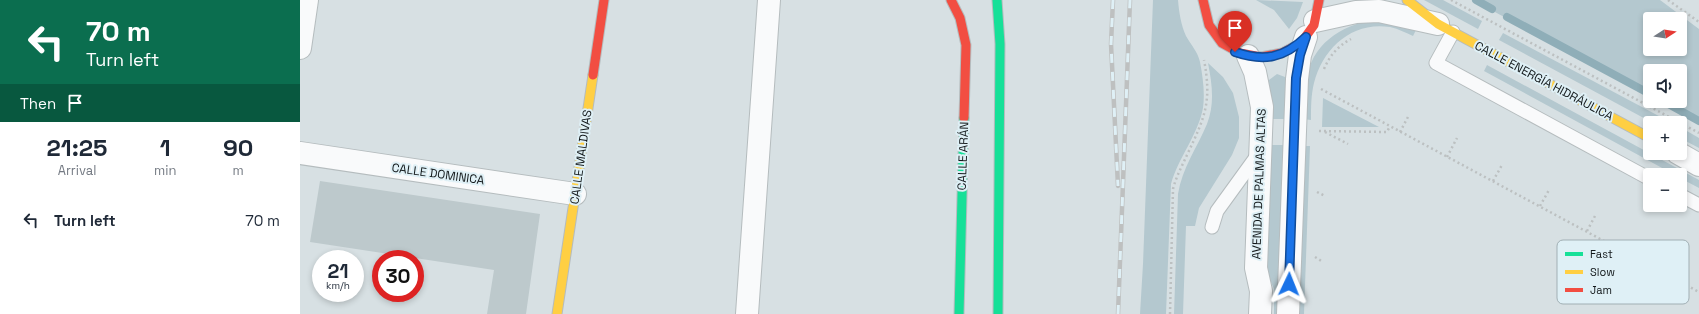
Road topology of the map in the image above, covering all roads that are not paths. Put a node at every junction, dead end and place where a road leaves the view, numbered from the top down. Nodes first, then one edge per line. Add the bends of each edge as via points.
1 (307, 0) edge
2 (604, 0) edge
3 (769, 0) edge
4 (951, 0) edge
5 (997, 0) edge
6 (1203, 0) edge
7 (1319, 0) edge
8 (1407, 0) edge
9 (1445, 28) junction
10 (1311, 29) junction
11 (300, 48) edge
12 (1248, 56) junction
13 (1643, 134) edge
14 (1261, 150) junction
15 (300, 154) edge
16 (1687, 158) edge
17 (1699, 165) edge
18 (1643, 175) edge
19 (575, 194) junction
20 (1687, 199) edge
21 (1699, 205) edge
22 (1212, 227) dead end
23 (557, 314) edge
24 (747, 314) edge
25 (959, 314) edge
26 (998, 314) edge
27 (1260, 314) edge
28 (1288, 314) edge

1 - 11 street
2 - 19 street, CALLE MALDIVAS
3 - 24 street
4 - 25 street, CALLE ARÁN via 960,18 966,45
5 - 26 street via 1000,44
6 - 12 street via 1207,22 1214,34 1235,52
7 - 10 street via 1319,8
8 - 9 street, CALLE ENERGÍA HIDRÁULICA
9 - 10 street, CALLE ENERGÍA HIDRÁULICA via 1379,12 1356,12
9 - 13 street, CALLE ENERGÍA HIDRÁULICA
9 - 18 lane via 1436,63
10 - 12 street via 1291,49 1273,57
10 - 28 street via 1300,55 1296,78
12 - 14 street, AVENIDA DE PALMAS ALTAS via 1260,94
14 - 22 lane via 1217,212
14 - 27 street, AVENIDA DE PALMAS ALTAS via 1256,268 1261,291
15 - 19 street, CALLE DOMINICA
16 - 17 street
19 - 23 street, CALLE MALDIVAS
20 - 21 lane

